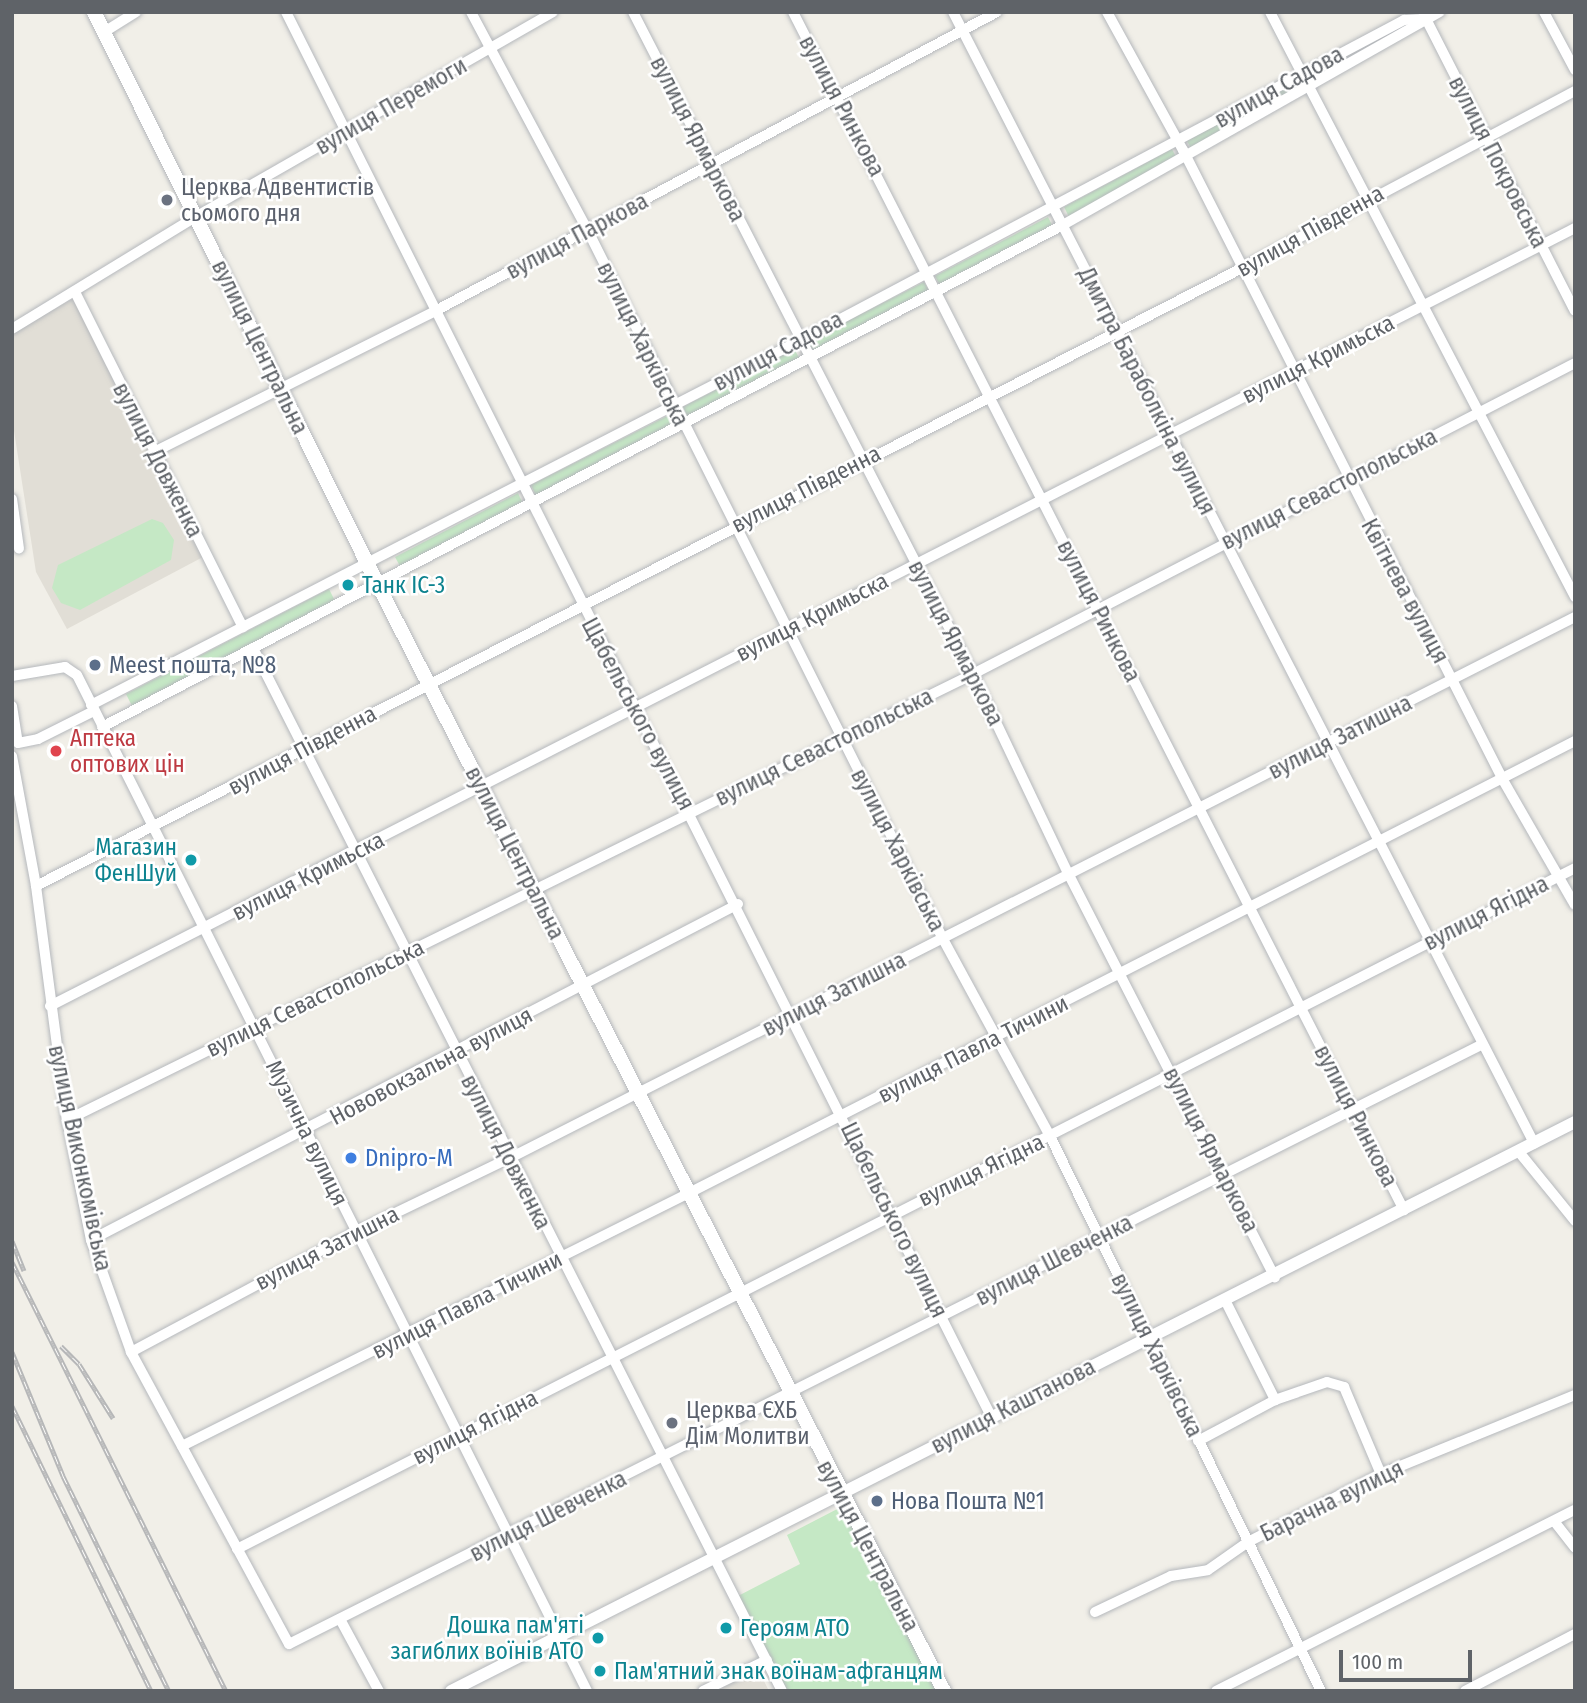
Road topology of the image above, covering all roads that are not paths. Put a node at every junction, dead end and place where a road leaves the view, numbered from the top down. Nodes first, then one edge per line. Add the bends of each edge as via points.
1 (94, 12) edge
2 (136, 12) edge
3 (286, 12) edge
4 (471, 12) edge
5 (553, 12) edge
6 (633, 12) edge
7 (793, 12) edge
8 (953, 12) edge
9 (997, 12) edge
10 (1107, 12) edge
11 (1270, 12) edge
12 (1440, 12) edge
13 (1544, 12) edge
14 (1424, 16) edge
15 (963, 31) junction
16 (104, 32) junction
17 (490, 49) junction
18 (1575, 69) edge
19 (1303, 74) junction
20 (1308, 88) junction
21 (1575, 91) edge
22 (838, 98) junction
23 (346, 131) junction
24 (1484, 135) junction
25 (1179, 142) junction
26 (1186, 157) junction
27 (712, 164) junction
28 (1367, 200) junction
29 (1054, 207) junction
30 (197, 216) junction
31 (1063, 225) junction
32 (1575, 228) edge
33 (588, 231) junction
34 (1541, 245) junction
35 (1242, 268) junction
36 (929, 272) junction
37 (939, 291) junction
38 (75, 292) junction
39 (1422, 306) junction
40 (437, 310) junction
41 (1575, 311) edge
42 (12, 329) edge
43 (1116, 332) junction
44 (801, 340) junction
45 (810, 358) junction
46 (1575, 363) edge
47 (1295, 370) junction
48 (278, 387) junction
49 (989, 396) junction
50 (672, 406) junction
51 (1478, 413) junction
52 (682, 426) junction
53 (1169, 435) junction
54 (154, 452) junction
55 (863, 460) junction
56 (1348, 481) junction
57 (524, 482) junction
58 (12, 499) edge
59 (1042, 499) junction
60 (534, 503) junction
61 (735, 525) junction
62 (1225, 541) junction
63 (19, 549) dead end
64 (368, 563) junction
65 (916, 564) junction
66 (378, 585) junction
67 (1575, 597) edge
68 (582, 606) junction
69 (1096, 609) junction
70 (1575, 617) edge
71 (243, 627) junction
72 (789, 629) junction
73 (253, 648) junction
74 (973, 674) junction
75 (12, 676) edge
76 (1452, 680) junction
77 (429, 683) junction
78 (12, 706) edge
79 (636, 707) junction
80 (93, 708) junction
81 (102, 727) junction
82 (841, 738) junction
83 (1575, 741) edge
84 (1329, 742) junction
85 (15, 747) edge
86 (304, 750) junction
87 (12, 756) edge
88 (1503, 780) junction
89 (481, 787) junction
90 (1200, 808) junction
91 (690, 811) junction
92 (151, 827) junction
93 (1378, 844) junction
94 (356, 852) junction
95 (1575, 868) edge
96 (1069, 875) junction
97 (1560, 875) junction
98 (36, 886) junction
99 (533, 889) junction
100 (738, 904) junction
101 (1575, 905) edge
102 (1248, 909) junction
103 (206, 929) junction
104 (943, 939) junction
105 (1428, 943) junction
106 (407, 953) junction
107 (1120, 974) junction
108 (582, 986) junction
109 (50, 1006) junction
110 (1301, 1010) junction
111 (793, 1014) junction
112 (256, 1028) junction
113 (997, 1037) junction
114 (1481, 1045) junction
115 (456, 1052) junction
116 (1173, 1073) junction
117 (637, 1093) junction
118 (1353, 1108) junction
119 (842, 1115) junction
120 (67, 1120) junction
121 (1575, 1122) edge
122 (308, 1131) junction
123 (1050, 1136) junction
124 (1534, 1143) junction
125 (1519, 1152) junction
126 (510, 1158) junction
127 (1223, 1175) junction
128 (689, 1193) junction
129 (1404, 1210) junction
130 (892, 1214) junction
131 (1575, 1221) edge
132 (356, 1232) junction
133 (1100, 1235) junction
134 (91, 1240) junction
135 (560, 1258) junction
136 (1275, 1277) junction
137 (739, 1293) junction
138 (1226, 1302) junction
139 (943, 1317) junction
140 (410, 1334) junction
141 (1148, 1338) junction
142 (131, 1352) junction
143 (611, 1358) junction
144 (789, 1392) junction
145 (1575, 1395) edge
146 (1275, 1400) junction
147 (991, 1416) junction
148 (459, 1435) junction
149 (1198, 1441) junction
150 (182, 1446) junction
151 (662, 1459) junction
152 (1381, 1474) junction
153 (841, 1496) junction
154 (1575, 1510) edge
155 (1554, 1521) junction
156 (511, 1536) junction
157 (1248, 1542) junction
158 (1575, 1548) edge
159 (237, 1549) junction
160 (714, 1560) junction
161 (1095, 1612) dead end
162 (340, 1619) junction
163 (1575, 1634) edge
164 (561, 1637) junction
165 (289, 1644) joint
166 (1302, 1651) junction
167 (767, 1660) junction
168 (379, 1691) edge
169 (451, 1691) edge
170 (587, 1691) edge
171 (703, 1691) edge
172 (782, 1691) edge
173 (944, 1691) edge
174 (1216, 1691) edge
175 (1321, 1691) edge
176 (1465, 1691) edge

1 - 16 main road, вулиця Центральна
2 - 16 street
3 - 23 street, Щабельського вулиця
4 - 17 street, вулиця Харківська
5 - 17 street, вулиця Перемоги
6 - 27 street, вулиця Ярмаркова
7 - 22 street, вулиця Ринкова
8 - 15 street, Дмитра Бараболкіна вулиця
9 - 15 street, вулиця Паркова
10 - 25 street, Квітнева вулиця
11 - 19 street
12 - 14 street, вулиця Садова
13 - 18 street
14 - 19 street, вулиця Садова via 1404,20
14 - 20 street, вулиця Садова
14 - 24 street, вулиця Покровська
15 - 22 street, вулиця Паркова
15 - 29 street, Дмитра Бараболкіна вулиця
16 - 30 main road, вулиця Центральна
17 - 23 street, вулиця Перемоги
17 - 33 street, вулиця Харківська
19 - 20 street
19 - 25 street, вулиця Садова
20 - 26 street, вулиця Садова
20 - 28 street
21 - 24 street, вулиця Південна
22 - 27 street, вулиця Паркова
22 - 36 street, вулиця Ринкова
23 - 30 street, вулиця Перемоги
23 - 40 street, Щабельського вулиця
24 - 28 street, вулиця Південна
24 - 34 street, вулиця Покровська
25 - 26 street, Квітнева вулиця
25 - 29 street, вулиця Садова
26 - 31 street, вулиця Садова
26 - 35 street, Квітнева вулиця
27 - 33 street, вулиця Паркова
27 - 44 street, вулиця Ярмаркова
28 - 35 street, вулиця Південна
28 - 39 street
29 - 31 street, Дмитра Бараболкіна вулиця
29 - 36 street, вулиця Садова
30 - 38 street, вулиця Перемоги
30 - 48 main road, вулиця Центральна
31 - 37 street, вулиця Садова
31 - 43 street, Дмитра Бараболкіна вулиця
32 - 34 street, вулиця Кримьска
33 - 40 street, вулиця Паркова
33 - 50 street, вулиця Харківська
34 - 39 street, вулиця Кримьска
34 - 41 street, вулиця Покровська
35 - 43 street, вулиця Південна
35 - 47 street, Квітнева вулиця
36 - 37 street, вулиця Ринкова
36 - 44 street, вулиця Садова
37 - 45 street, вулиця Садова
37 - 49 street, вулиця Ринкова
38 - 42 street, вулиця Перемоги
38 - 54 street, вулиця Довженка
39 - 47 street, вулиця Кримьска
39 - 51 street
40 - 48 street, вулиця Паркова
40 - 57 street, Щабельського вулиця
43 - 49 street, вулиця Південна
43 - 53 street, Дмитра Бараболкіна вулиця
44 - 45 street, вулиця Ярмаркова
44 - 50 street, вулиця Садова
45 - 52 street, вулиця Садова
45 - 55 street, вулиця Ярмаркова
46 - 51 street, вулиця Севастопольська
47 - 53 street, вулиця Кримьска
47 - 56 street, Квітнева вулиця
48 - 54 street, вулиця Паркова
48 - 64 main road, вулиця Центральна
49 - 55 street, вулиця Південна
49 - 59 street, вулиця Ринкова
50 - 52 street, вулиця Харківська
50 - 57 street, вулиця Садова
51 - 56 street, вулиця Севастопольська
51 - 67 street
52 - 60 street, вулиця Садова
52 - 61 street, вулиця Харківська
53 - 59 street, вулиця Кримьска
53 - 62 street, Дмитра Бараболкіна вулиця
54 - 71 street, вулиця Довженка
55 - 61 street, вулиця Південна
55 - 65 street, вулиця Ярмаркова
56 - 62 street, вулиця Севастопольська
56 - 76 street, Квітнева вулиця
57 - 60 street, Щабельського вулиця
57 - 64 street, вулиця Садова
58 - 63 street
59 - 65 street, вулиця Кримьска
59 - 69 street, вулиця Ринкова
60 - 66 street, вулиця Садова
60 - 68 street, Щабельського вулиця
61 - 68 street, вулиця Південна
61 - 72 street, вулиця Харківська
62 - 69 street, вулиця Севастопольська
62 - 84 street, Дмитра Бараболкіна вулиця
64 - 66 main road, вулиця Центральна
64 - 71 street, вулиця Садова
65 - 72 street, вулиця Кримьска
65 - 74 street, вулиця Ярмаркова
66 - 73 street, вулиця Садова
66 - 77 main road, вулиця Центральна
68 - 77 street, вулиця Південна
68 - 79 street, Щабельського вулиця
69 - 74 street, вулиця Севастопольська
69 - 90 street, вулиця Ринкова
70 - 76 street, вулиця Затишна
71 - 80 street, вулиця Садова
72 - 79 street, вулиця Кримьска
72 - 82 street, вулиця Харківська
73 - 81 street, вулиця Садова
73 - 86 street, вулиця Довженка
74 - 82 street, вулиця Севастопольська
74 - 96 street, вулиця Ярмаркова
75 - 80 street, Музична вулиця via 65,667 73,670
76 - 84 street, вулиця Затишна
76 - 88 street, Квітнева вулиця
77 - 86 street, вулиця Південна
77 - 89 main road, вулиця Центральна
78 - 85 street
79 - 89 street, вулиця Кримьска
79 - 91 street, Щабельського вулиця
80 - 81 street, Музична вулиця
80 - 85 street, вулиця Садова
81 - 92 street, Музична вулиця
82 - 91 street, вулиця Севастопольська
82 - 104 street, вулиця Харківська
83 - 88 street, вулиця Павла Тичини
84 - 90 street, вулиця Затишна
84 - 93 street, Дмитра Бараболкіна вулиця
86 - 92 street, вулиця Південна
86 - 94 street, вулиця Довженка
87 - 98 street, вулиця Виконкомівська
88 - 93 street, вулиця Павла Тичини
88 - 97 street, Квітнева вулиця
89 - 94 street, вулиця Кримьска
89 - 99 main road, вулиця Центральна
90 - 96 street, вулиця Затишна
90 - 102 street, вулиця Ринкова
91 - 99 street, вулиця Севастопольська
91 - 100 street, Щабельського вулиця
92 - 98 street, вулиця Південна
92 - 103 street, Музична вулиця
93 - 102 street, вулиця Павла Тичини
93 - 105 street, Дмитра Бараболкіна вулиця
94 - 103 street, вулиця Кримьска
94 - 106 street, вулиця Довженка
95 - 97 street, вулиця Ягідна
96 - 104 street, вулиця Затишна
96 - 107 street, вулиця Ярмаркова
97 - 101 street, Квітнева вулиця
97 - 105 street, вулиця Ягідна
98 - 109 street, вулиця Виконкомівська
99 - 106 street, вулиця Севастопольська
99 - 108 main road, вулиця Центральна
100 - 108 street, Нововокзальна вулиця
100 - 111 street, Щабельського вулиця
102 - 107 street, вулиця Павла Тичини
102 - 110 street, вулиця Ринкова
103 - 109 street, вулиця Кримьска
103 - 112 street, Музична вулиця
104 - 111 street, вулиця Затишна
104 - 113 street, вулиця Харківська
105 - 110 street, вулиця Ягідна
105 - 114 street, Дмитра Бараболкіна вулиця
106 - 112 street, вулиця Севастопольська
106 - 115 street, вулиця Довженка
107 - 113 street, вулиця Павла Тичини
107 - 116 street, вулиця Ярмаркова
108 - 115 street, Нововокзальна вулиця
108 - 117 main road, вулиця Центральна
109 - 120 street, вулиця Виконкомівська
110 - 116 street, вулиця Ягідна
110 - 118 street, вулиця Ринкова
111 - 117 street, вулиця Затишна
111 - 119 street, Щабельського вулиця
112 - 120 street, вулиця Севастопольська
112 - 122 street, Музична вулиця
113 - 119 street, вулиця Павла Тичини
113 - 123 street, вулиця Харківська
114 - 118 street, вулиця Шевченка
114 - 124 street, Дмитра Бараболкіна вулиця
115 - 122 street, Нововокзальна вулиця
115 - 126 street, вулиця Довженка
116 - 123 street, вулиця Ягідна
116 - 127 street, вулиця Ярмаркова
117 - 126 street, вулиця Затишна
117 - 128 main road, вулиця Центральна
118 - 127 street, вулиця Шевченка
118 - 129 street, вулиця Ринкова
119 - 128 street, вулиця Павла Тичини
119 - 130 street, Щабельського вулиця
120 - 134 street, вулиця Виконкомівська
121 - 124 street, вулиця Каштанова
122 - 132 street, Музична вулиця
122 - 134 street, Нововокзальна вулиця
123 - 130 street, вулиця Ягідна
123 - 133 street, вулиця Харківська
124 - 125 street, вулиця Каштанова
125 - 129 street, вулиця Каштанова
125 - 131 street
126 - 132 street, вулиця Затишна
126 - 135 street, вулиця Довженка
127 - 133 street, вулиця Шевченка
127 - 136 street, вулиця Ярмаркова
128 - 135 street, вулиця Павла Тичини
128 - 137 main road, вулиця Центральна
129 - 136 street, вулиця Каштанова
130 - 137 street, вулиця Ягідна
130 - 139 street, Щабельського вулиця
132 - 140 street, Музична вулиця
132 - 142 street, вулиця Затишна
133 - 139 street, вулиця Шевченка
133 - 141 street, вулиця Харківська
134 - 142 street, вулиця Виконкомівська
135 - 140 street, вулиця Павла Тичини
135 - 143 street, вулиця Довженка
136 - 138 street, вулиця Каштанова
137 - 143 street, вулиця Ягідна
137 - 144 main road, вулиця Центральна
138 - 141 street, вулиця Каштанова
138 - 146 street
139 - 144 street, вулиця Шевченка
139 - 147 street, Щабельського вулиця
140 - 148 street, Музична вулиця
140 - 150 street, вулиця Павла Тичини
141 - 147 street, вулиця Каштанова
141 - 149 street, вулиця Харківська
142 - 150 street, вулиця Виконкомівська
143 - 148 street, вулиця Ягідна
143 - 151 street, вулиця Довженка
144 - 151 street, вулиця Шевченка
144 - 153 main road, вулиця Центральна
145 - 152 street, Барачна вулиця
146 - 149 street
146 - 152 street via 1327,1382 1344,1387
147 - 153 street, вулиця Каштанова
148 - 156 street, Музична вулиця
148 - 159 street, вулиця Ягідна
149 - 157 street, вулиця Харківська
150 - 159 street, вулиця Виконкомівська
151 - 156 street, вулиця Шевченка
151 - 160 street, вулиця Довженка
152 - 157 street, Барачна вулиця
153 - 160 street, вулиця Каштанова
153 - 173 main road, вулиця Центральна
154 - 155 street
155 - 158 street
155 - 166 street
156 - 162 street, вулиця Шевченка
156 - 164 street, Музична вулиця
157 - 161 street, Барачна вулиця via 1208,1570 1171,1576
157 - 166 street, вулиця Харківська
159 - 165 street, вулиця Виконкомівська
160 - 164 street, вулиця Каштанова
160 - 167 street, вулиця Довженка
162 - 165 street, вулиця Шевченка
162 - 168 street
163 - 176 street
164 - 169 street, вулиця Каштанова
164 - 170 street, Музична вулиця
166 - 174 street
166 - 175 street, вулиця Харківська
167 - 171 street
167 - 172 street, вулиця Довженка

